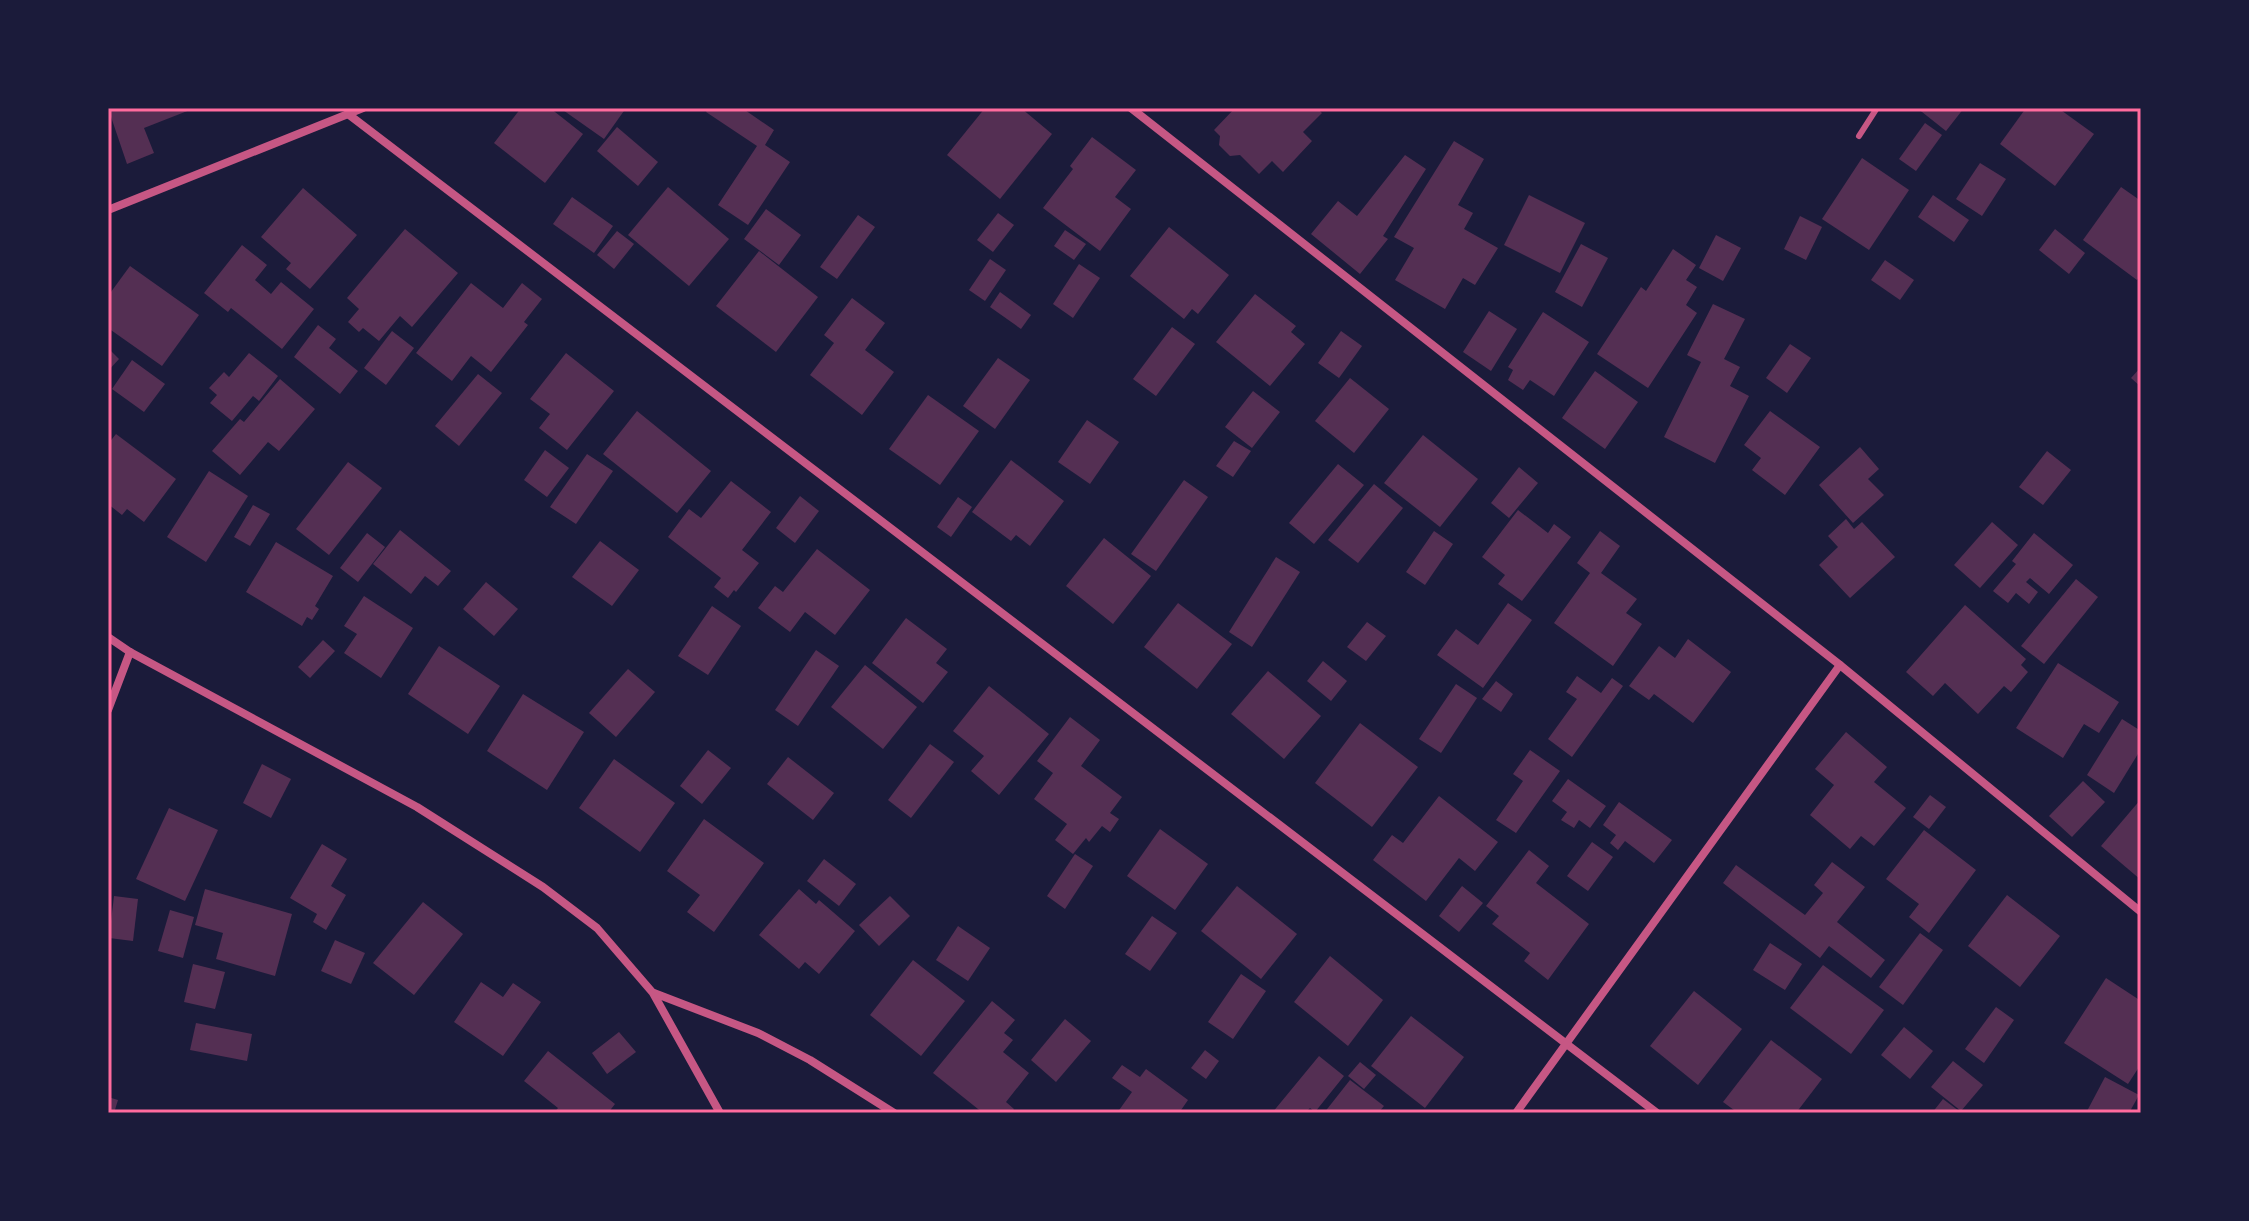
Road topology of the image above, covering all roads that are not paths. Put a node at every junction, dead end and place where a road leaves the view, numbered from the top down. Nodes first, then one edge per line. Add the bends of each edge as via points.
1 (363, 108) edge
2 (1131, 108) edge
3 (1877, 108) edge
4 (348, 114) junction
5 (1859, 136) dead end
6 (108, 210) edge
7 (108, 637) edge
8 (130, 652) junction
9 (1840, 665) junction
10 (108, 710) edge
11 (2141, 912) edge
12 (653, 993) junction
13 (1566, 1042) junction
14 (720, 1113) edge
15 (894, 1113) edge
16 (1516, 1113) edge
17 (1657, 1113) edge

1 - 4 street
2 - 9 street
3 - 5 lane
4 - 6 street
4 - 13 street
7 - 8 street
8 - 10 street
8 - 12 street via 417,807 543,887 597,928
9 - 11 street
9 - 13 street
12 - 14 street
12 - 15 street via 758,1033
13 - 16 street
13 - 17 street

